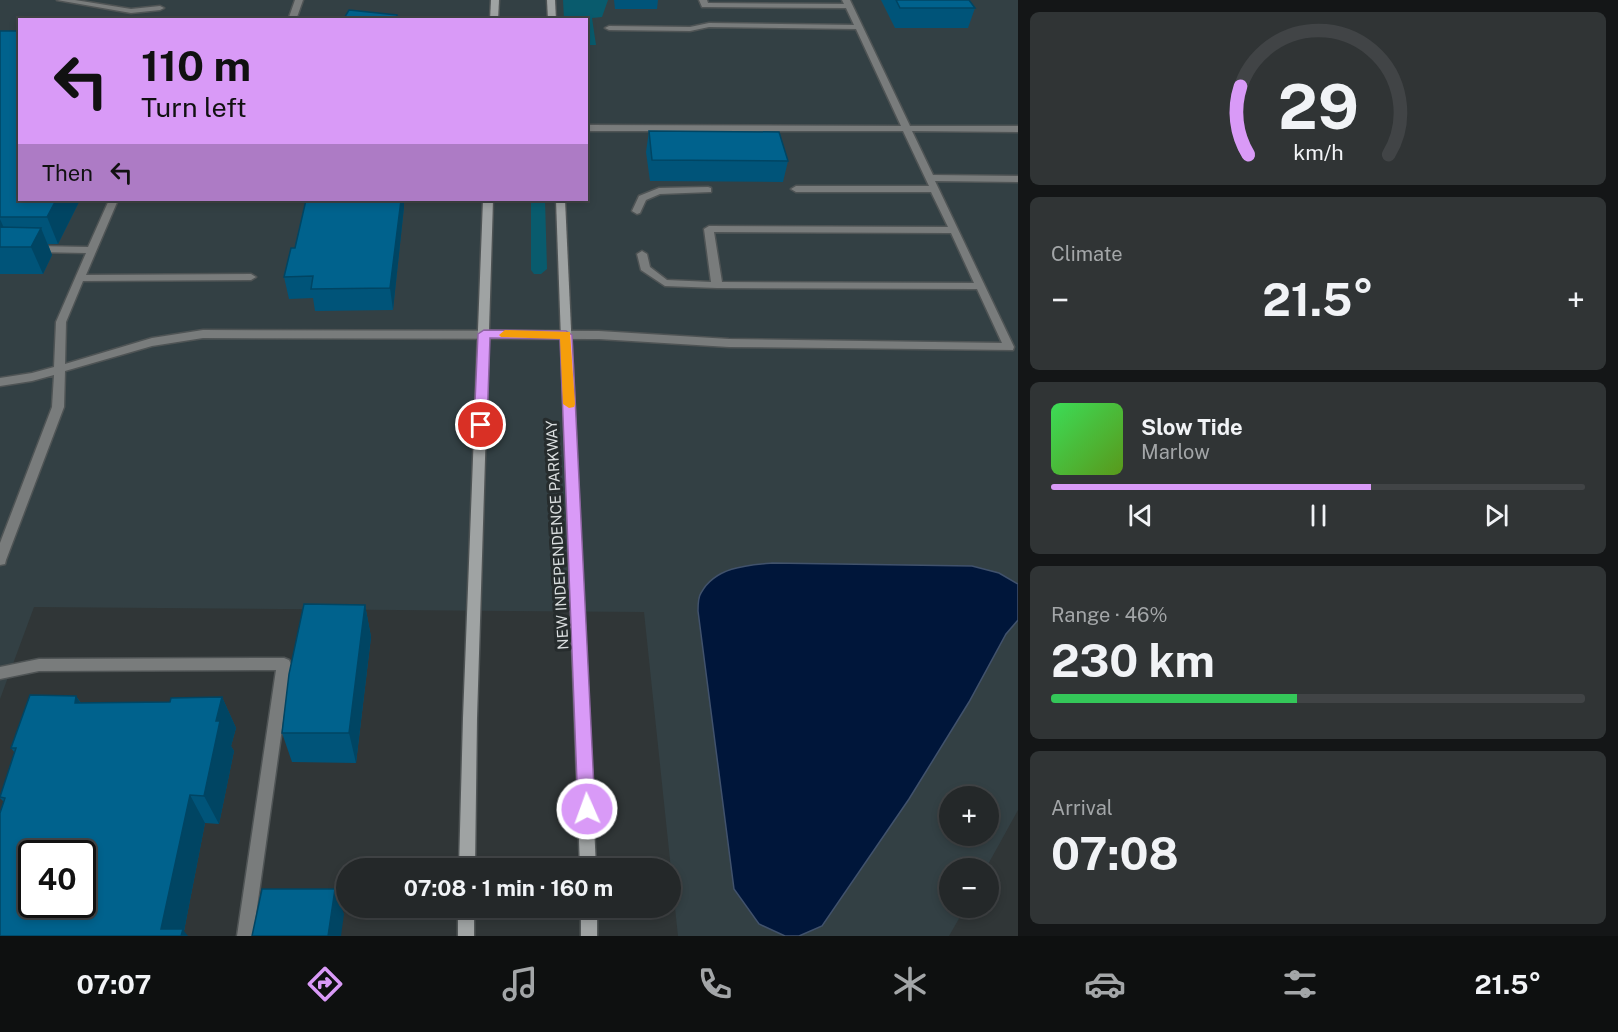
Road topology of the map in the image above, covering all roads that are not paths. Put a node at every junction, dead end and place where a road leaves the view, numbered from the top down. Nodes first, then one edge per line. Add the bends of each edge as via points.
1 (61, 0) edge
2 (299, 0) edge
3 (495, 0) edge
4 (551, 0) edge
5 (704, 2) edge
6 (812, 3) edge
7 (847, 3) edge
8 (161, 7) edge
9 (293, 18) edge
10 (494, 18) edge
11 (552, 18) edge
12 (709, 26) junction
13 (859, 27) junction
14 (609, 28) dead end
15 (588, 128) edge
16 (907, 129) junction
17 (1018, 129) edge
18 (929, 178) junction
19 (1018, 178) edge
20 (796, 189) dead end
21 (934, 189) junction
22 (708, 190) dead end
23 (113, 201) edge
24 (488, 201) edge
25 (560, 201) edge
26 (637, 211) dead end
27 (954, 230) junction
28 (22, 249) edge
29 (91, 250) junction
30 (642, 254) dead end
31 (79, 278) junction
32 (251, 278) dead end
33 (717, 285) junction
34 (980, 286) junction
35 (484, 334) junction
36 (566, 335) junction
37 (1014, 347) edge
38 (61, 369) junction
39 (0, 382) edge
40 (0, 560) edge
41 (0, 673) edge
42 (467, 858) edge
43 (588, 858) edge
44 (466, 918) edge
45 (589, 918) edge
46 (245, 936) edge
47 (466, 936) edge
48 (589, 936) edge

1 - 8 lane via 131,11
2 - 9 lane
3 - 10 street
4 - 11 street
5 - 6 lane
5 - 12 lane
6 - 7 lane
7 - 13 lane
12 - 13 lane
12 - 14 lane
13 - 16 lane
15 - 16 lane
16 - 17 lane
16 - 18 lane
18 - 19 lane
18 - 21 lane
20 - 21 lane
21 - 27 lane
22 - 26 lane via 658,191 642,198
23 - 29 lane
24 - 35 street
25 - 36 street, NEW INDEPENDENCE PARKWAY
27 - 33 lane via 709,229
27 - 34 lane
28 - 29 lane
29 - 31 lane
30 - 33 lane via 645,268 665,283
31 - 32 lane
31 - 38 lane via 61,322
33 - 34 lane
34 - 37 lane
35 - 36 lane
35 - 38 lane via 203,334 152,342
35 - 42 street
36 - 37 lane via 729,343
36 - 43 street, NEW INDEPENDENCE PARKWAY
38 - 39 lane
38 - 40 lane via 53,424
41 - 46 lane via 39,665 284,664
44 - 47 street
45 - 48 street

